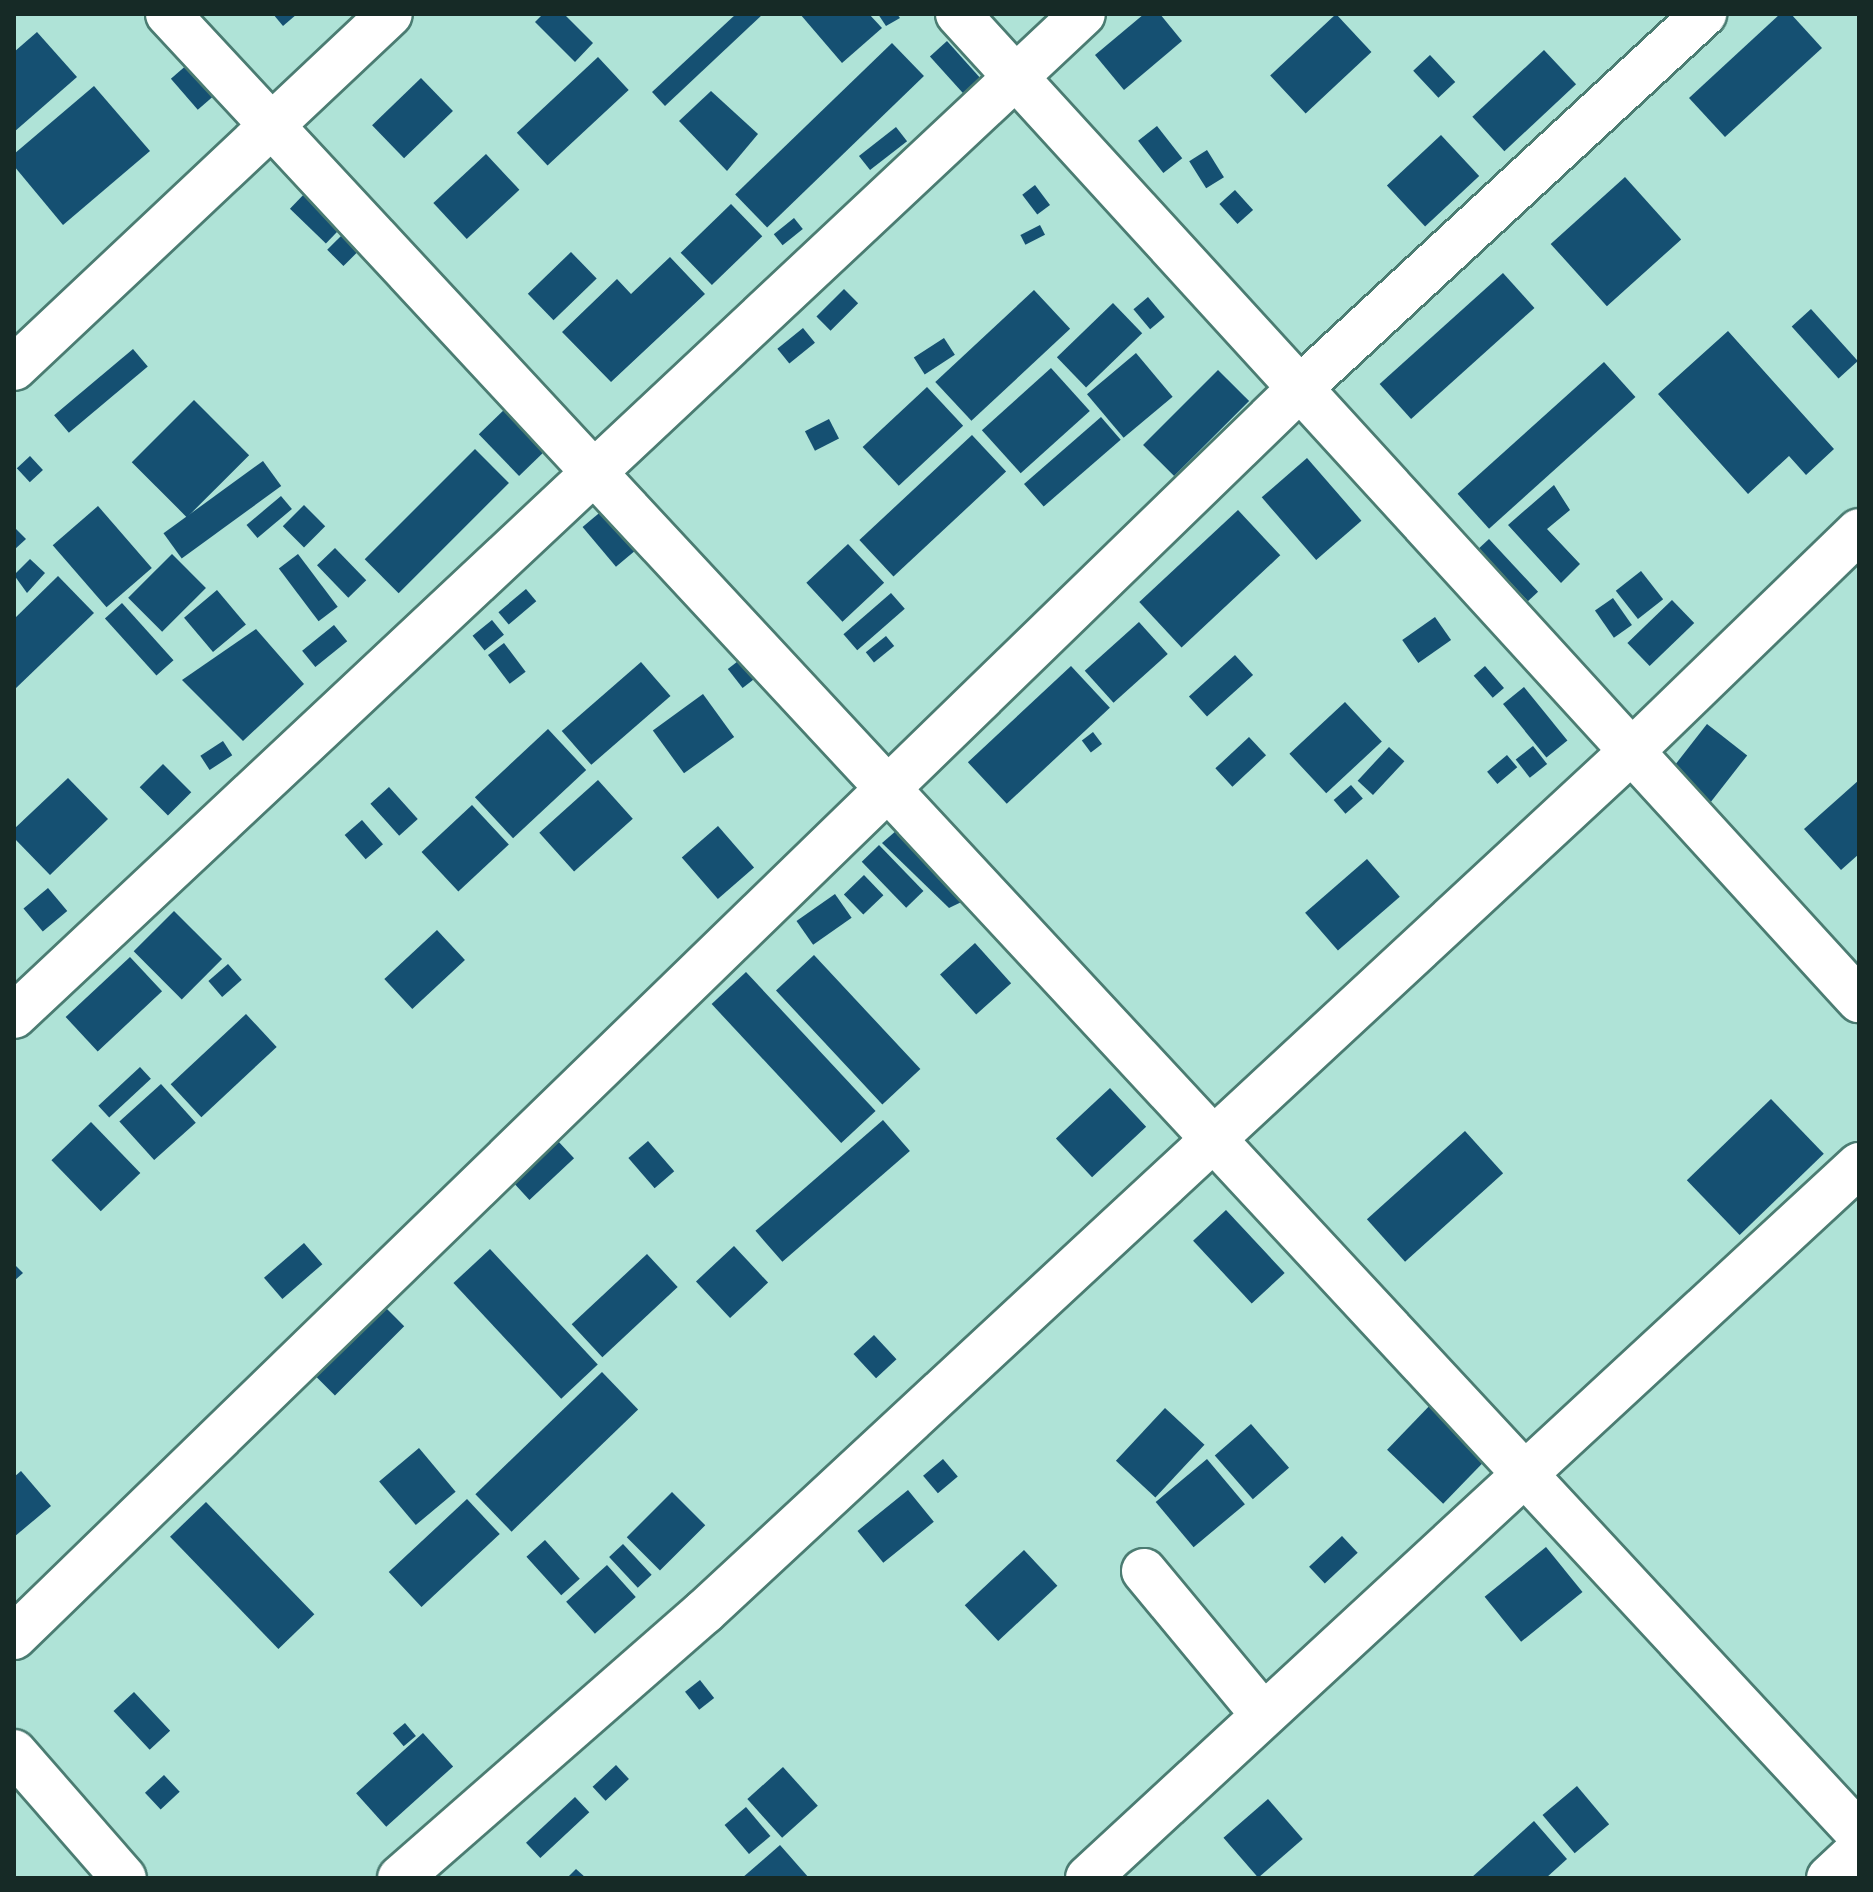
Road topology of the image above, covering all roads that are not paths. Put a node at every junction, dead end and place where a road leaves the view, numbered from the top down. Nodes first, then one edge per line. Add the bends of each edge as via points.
1 (168, 14) edge
2 (390, 14) edge
3 (958, 14) edge
4 (1083, 14) edge
5 (1704, 14) edge
6 (1016, 77) junction
7 (272, 125) junction
8 (14, 368) edge
9 (1300, 388) junction
10 (594, 472) junction
11 (1859, 531) edge
12 (1632, 751) junction
13 (888, 789) junction
14 (1859, 1000) edge
15 (14, 1016) edge
16 (1213, 1139) junction
17 (1859, 1165) edge
18 (1524, 1472) junction
19 (1144, 1571) dead end
20 (14, 1637) edge
21 (1262, 1713) junction
22 (14, 1752) edge
23 (1859, 1834) edge
24 (1859, 1850) edge
25 (124, 1878) edge
26 (400, 1878) edge
27 (1088, 1878) edge
28 (1829, 1878) edge

1 - 7 street
2 - 7 street
3 - 6 street
4 - 6 street
5 - 9 street
6 - 9 street
6 - 10 street
7 - 8 street
7 - 10 street
9 - 12 street
9 - 13 street
10 - 13 street
10 - 15 street
11 - 12 street
12 - 14 street
12 - 16 street
13 - 16 street
13 - 20 street
16 - 18 street
16 - 26 street via 704,1612
17 - 18 street
18 - 21 street
18 - 23 street
19 - 21 street
21 - 27 street
22 - 25 street
24 - 28 street

